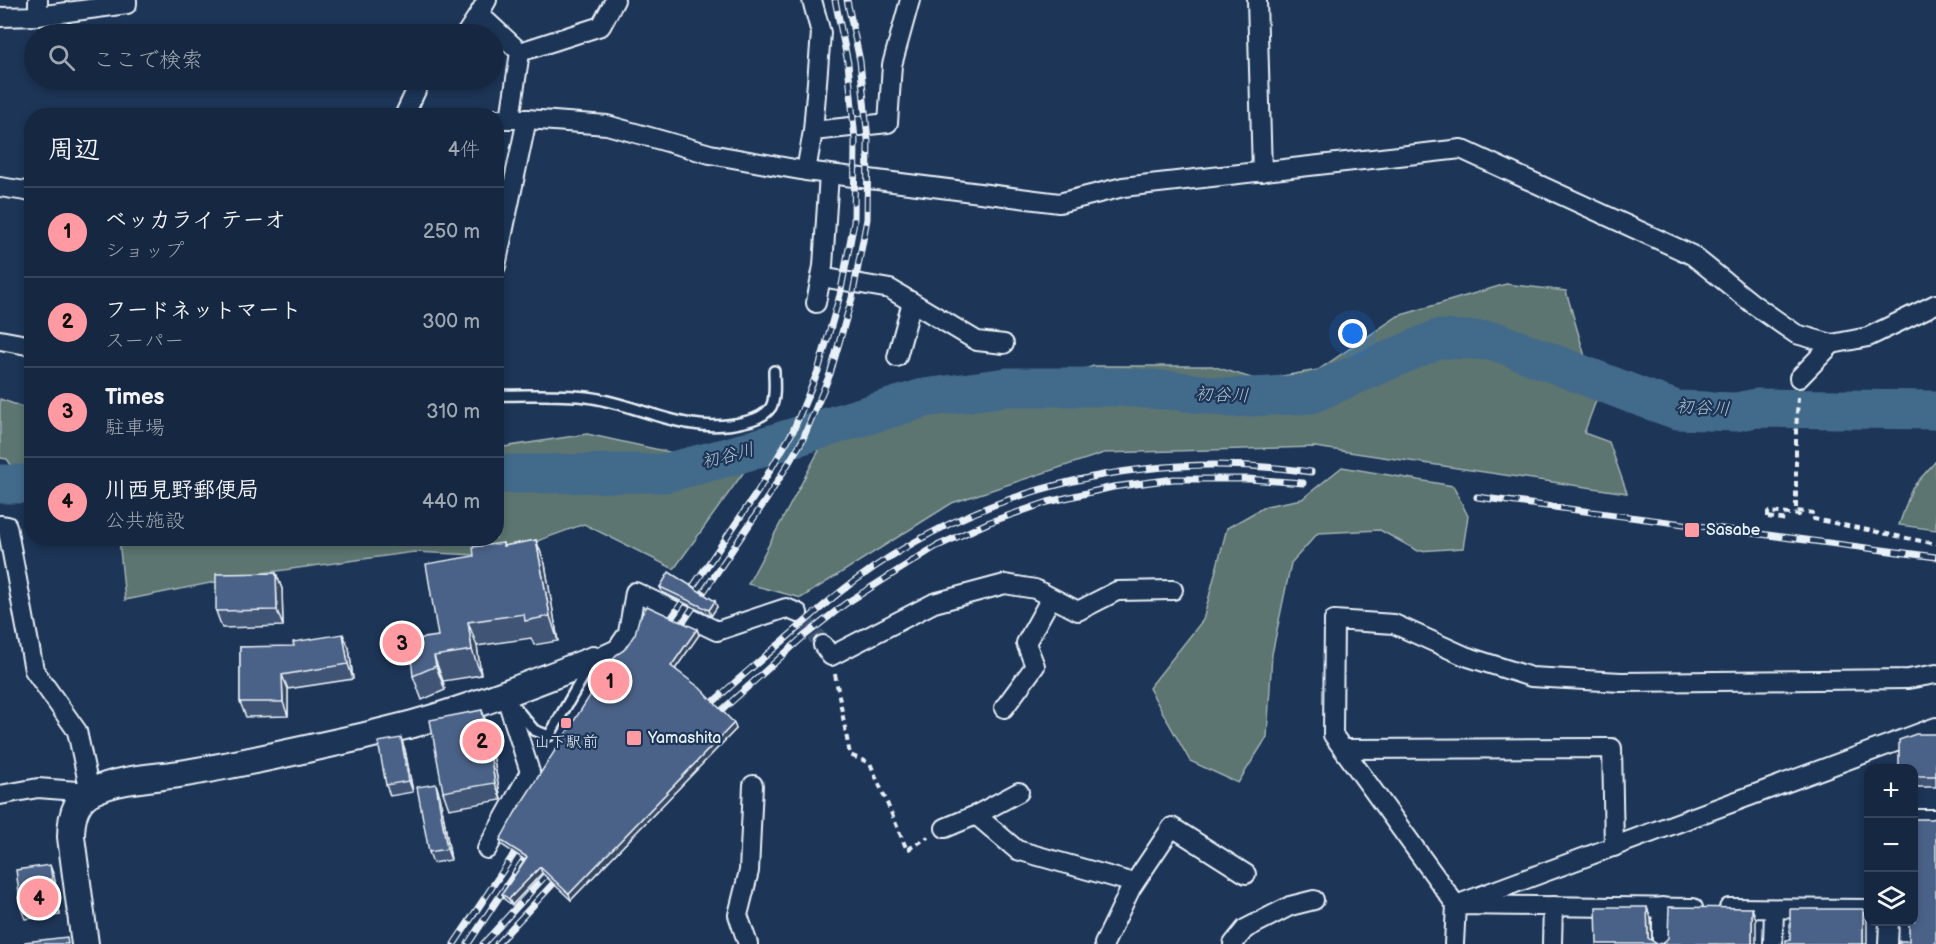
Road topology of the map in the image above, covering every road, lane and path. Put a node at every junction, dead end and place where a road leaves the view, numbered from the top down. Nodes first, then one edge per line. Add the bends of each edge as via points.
1 (127, 0) edge
2 (615, 0) edge
3 (812, 0) edge
4 (910, 0) edge
5 (1257, 0) edge
6 (483, 7) edge
7 (38, 8) edge
8 (0, 18) edge
9 (472, 24) edge
10 (497, 24) edge
11 (504, 33) edge
12 (520, 52) junction
13 (416, 90) edge
14 (408, 108) edge
15 (511, 119) edge
16 (813, 131) junction
17 (806, 171) junction
18 (1262, 172) junction
19 (829, 174) junction
20 (0, 188) edge
21 (504, 188) edge
22 (24, 191) edge
23 (821, 277) junction
24 (912, 302) junction
25 (816, 303) dead end
26 (1936, 304) edge
27 (0, 340) edge
28 (24, 344) edge
29 (1004, 344) dead end
30 (1832, 344) junction
31 (897, 357) dead end
32 (774, 371) dead end
33 (1799, 378) joint
34 (504, 395) edge
35 (1800, 511) junction
36 (1787, 520) dead end
37 (0, 525) edge
38 (1936, 544) edge
39 (1173, 590) dead end
40 (1051, 598) junction
41 (798, 613) dead end
42 (827, 650) joint
43 (592, 660) junction
44 (1936, 674) edge
45 (505, 694) junction
46 (1004, 708) dead end
47 (1936, 727) edge
48 (1342, 749) junction
49 (753, 785) dead end
50 (90, 792) junction
51 (1020, 792) dead end
52 (0, 795) edge
53 (976, 815) junction
54 (1918, 819) edge
55 (1936, 819) edge
56 (945, 828) joint
57 (1614, 847) junction
58 (488, 849) dead end
59 (1246, 874) dead end
60 (1134, 883) junction
61 (1314, 900) dead end
62 (1456, 905) junction
63 (1553, 906) junction
64 (1662, 908) junction
65 (1774, 909) junction
66 (1864, 909) edge
67 (1889, 926) edge
68 (84, 944) edge
69 (748, 944) edge
70 (1104, 944) edge
71 (1233, 944) edge
72 (1454, 944) edge
73 (1552, 944) edge
74 (1662, 944) edge
75 (1773, 944) edge
76 (1888, 944) edge

1 - 7 street via 127,4
2 - 12 street via 601,26
3 - 16 street via 820,33
4 - 16 street via 892,65 888,123
5 - 18 street
6 - 9 street
6 - 10 street
7 - 8 street
11 - 12 street
12 - 15 street
13 - 14 street
15 - 17 street via 607,125 710,154
15 - 21 street
16 - 17 street
17 - 19 street
18 - 19 street via 1123,187 1059,203
18 - 30 street via 1461,149 1692,255 1796,334
19 - 23 street
20 - 22 street
23 - 24 street via 890,289
23 - 25 street
24 - 29 street via 977,342
24 - 31 street
26 - 30 street via 1868,337
27 - 28 street
30 - 33 street
32 - 34 lane via 772,405 766,413 726,427 692,426 619,403 589,398
33 - 35 path via 1796,511
35 - 36 path via 1799,515 1768,512 1768,517
35 - 38 path via 1814,513 1814,519
37 - 50 street via 7,526 34,670 77,731
39 - 40 street via 1117,591 1077,611
40 - 42 street via 1005,584 934,603
40 - 46 street via 1026,643 1035,666
41 - 43 street via 786,608 717,632 635,592 628,633 616,649
42 - 56 path via 850,755 870,763 907,850
43 - 45 street
43 - 45 lane via 549,736 534,730
44 - 48 street via 1908,679 1621,682 1531,677 1465,656 1394,624 1334,620 1333,735
45 - 50 street via 413,724 313,748 109,785
45 - 58 street via 530,772
47 - 57 street
48 - 57 street via 1612,748
48 - 62 street
49 - 69 street via 749,871 738,915
50 - 52 street via 38,788
50 - 68 street via 74,811 70,824
51 - 53 street
53 - 56 street
53 - 60 street via 1017,850
54 - 55 street
57 - 62 street
59 - 60 street via 1172,827
60 - 70 street
61 - 71 street via 1290,906 1245,929
62 - 63 street
62 - 72 street
63 - 64 street
63 - 73 street
64 - 65 street
64 - 74 street
65 - 66 street
65 - 75 street
67 - 76 street

